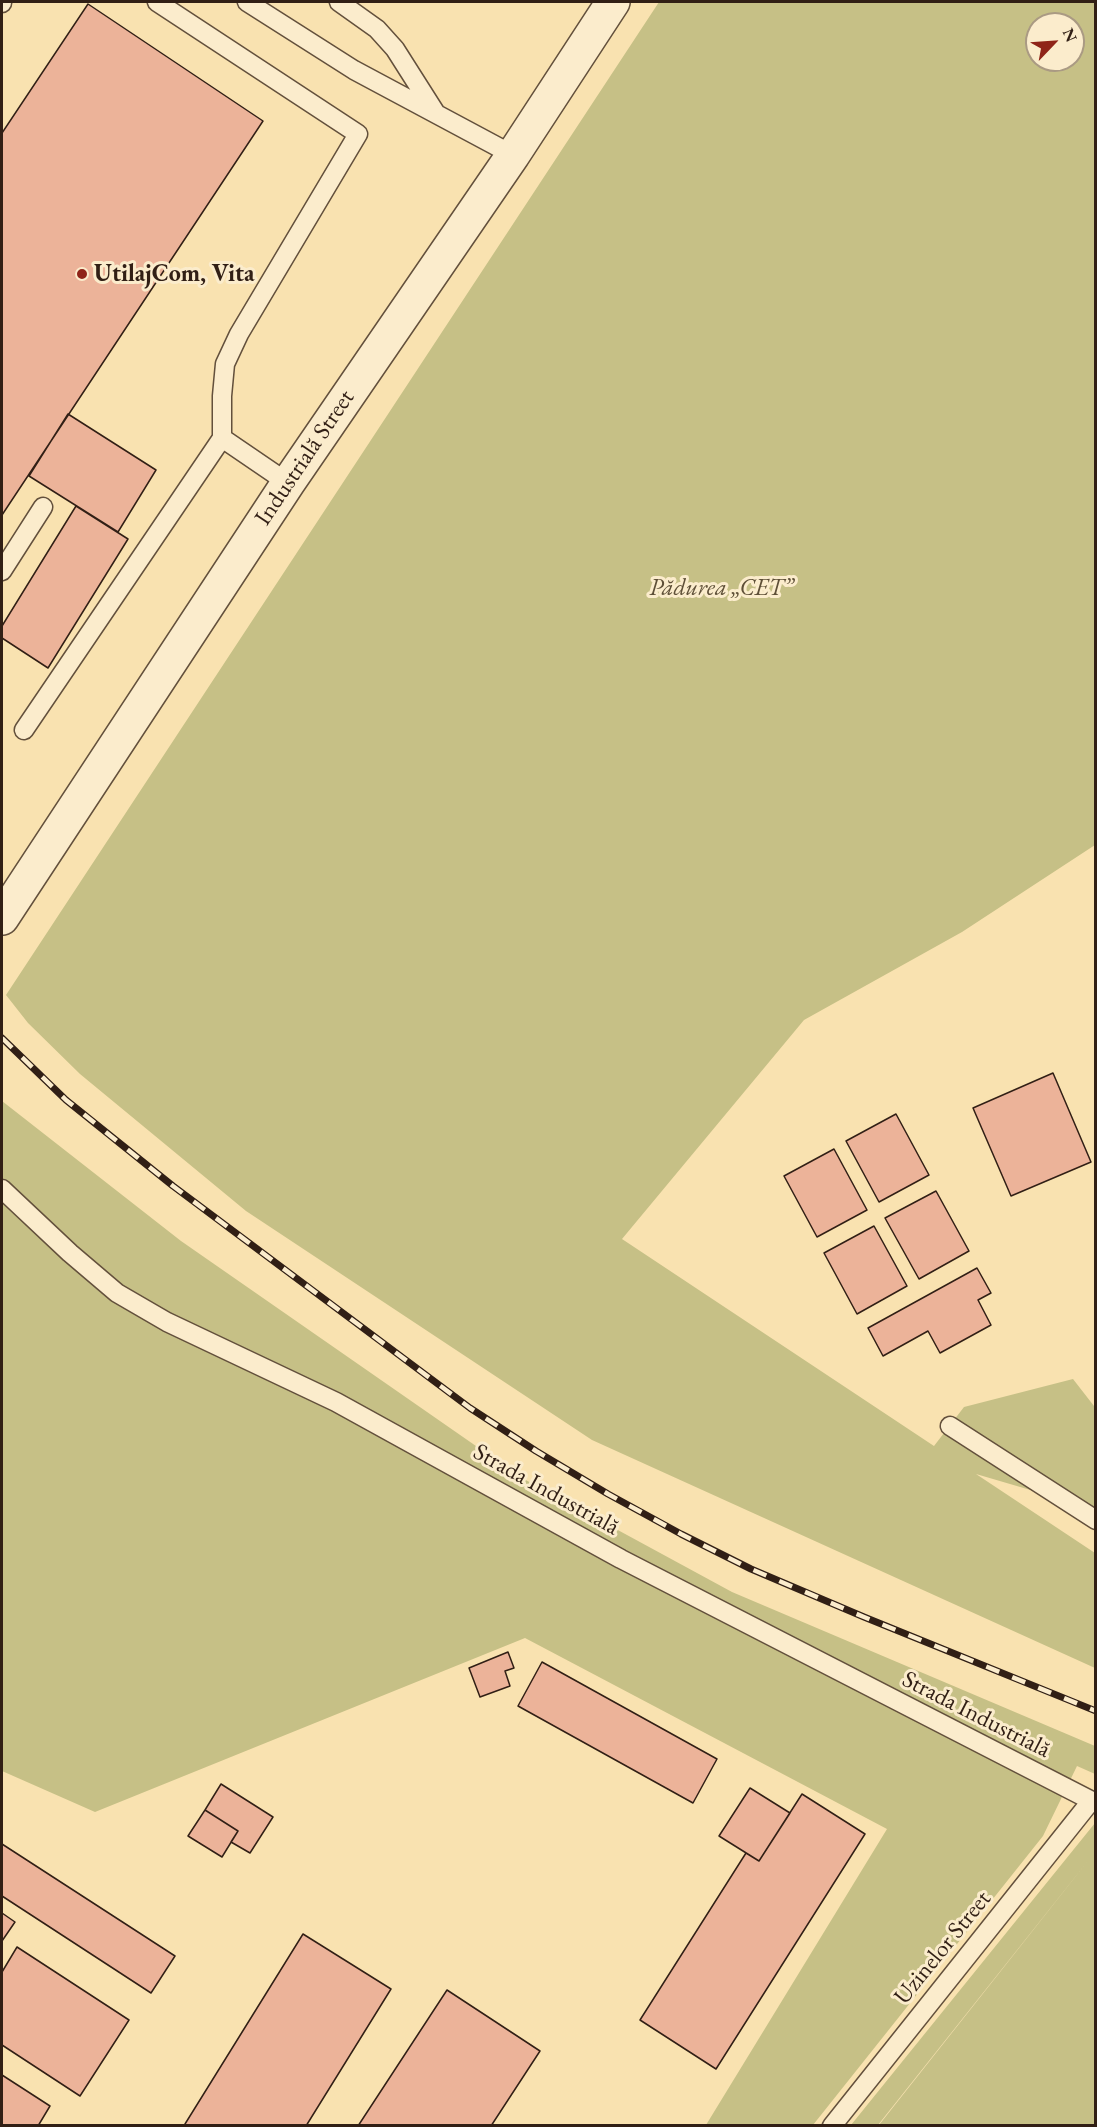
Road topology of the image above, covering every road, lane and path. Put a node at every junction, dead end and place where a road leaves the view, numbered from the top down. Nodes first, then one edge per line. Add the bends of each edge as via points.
1 (157, 2) edge
2 (247, 2) edge
3 (339, 2) edge
4 (613, 2) edge
5 (435, 112) junction
6 (513, 155) junction
7 (222, 438) junction
8 (288, 483) junction
9 (43, 507) dead end
10 (2, 572) edge
11 (24, 730) dead end
12 (2, 918) edge
13 (2, 1189) edge
14 (950, 1426) dead end
15 (1095, 1520) edge
16 (1093, 1802) edge
17 (832, 2126) edge

1 - 7 lane via 358,134 225,364
2 - 5 lane via 354,70
3 - 5 lane via 377,28
4 - 6 street, Industrială Street
5 - 6 lane
6 - 8 street, Industrială Street
7 - 8 lane
7 - 11 lane
8 - 12 street, Industrială Street
9 - 10 lane
13 - 16 lane, Strada Industrială via 117,1293 167,1322 336,1402 621,1559
14 - 15 lane
16 - 17 lane, Uzinelor Street

